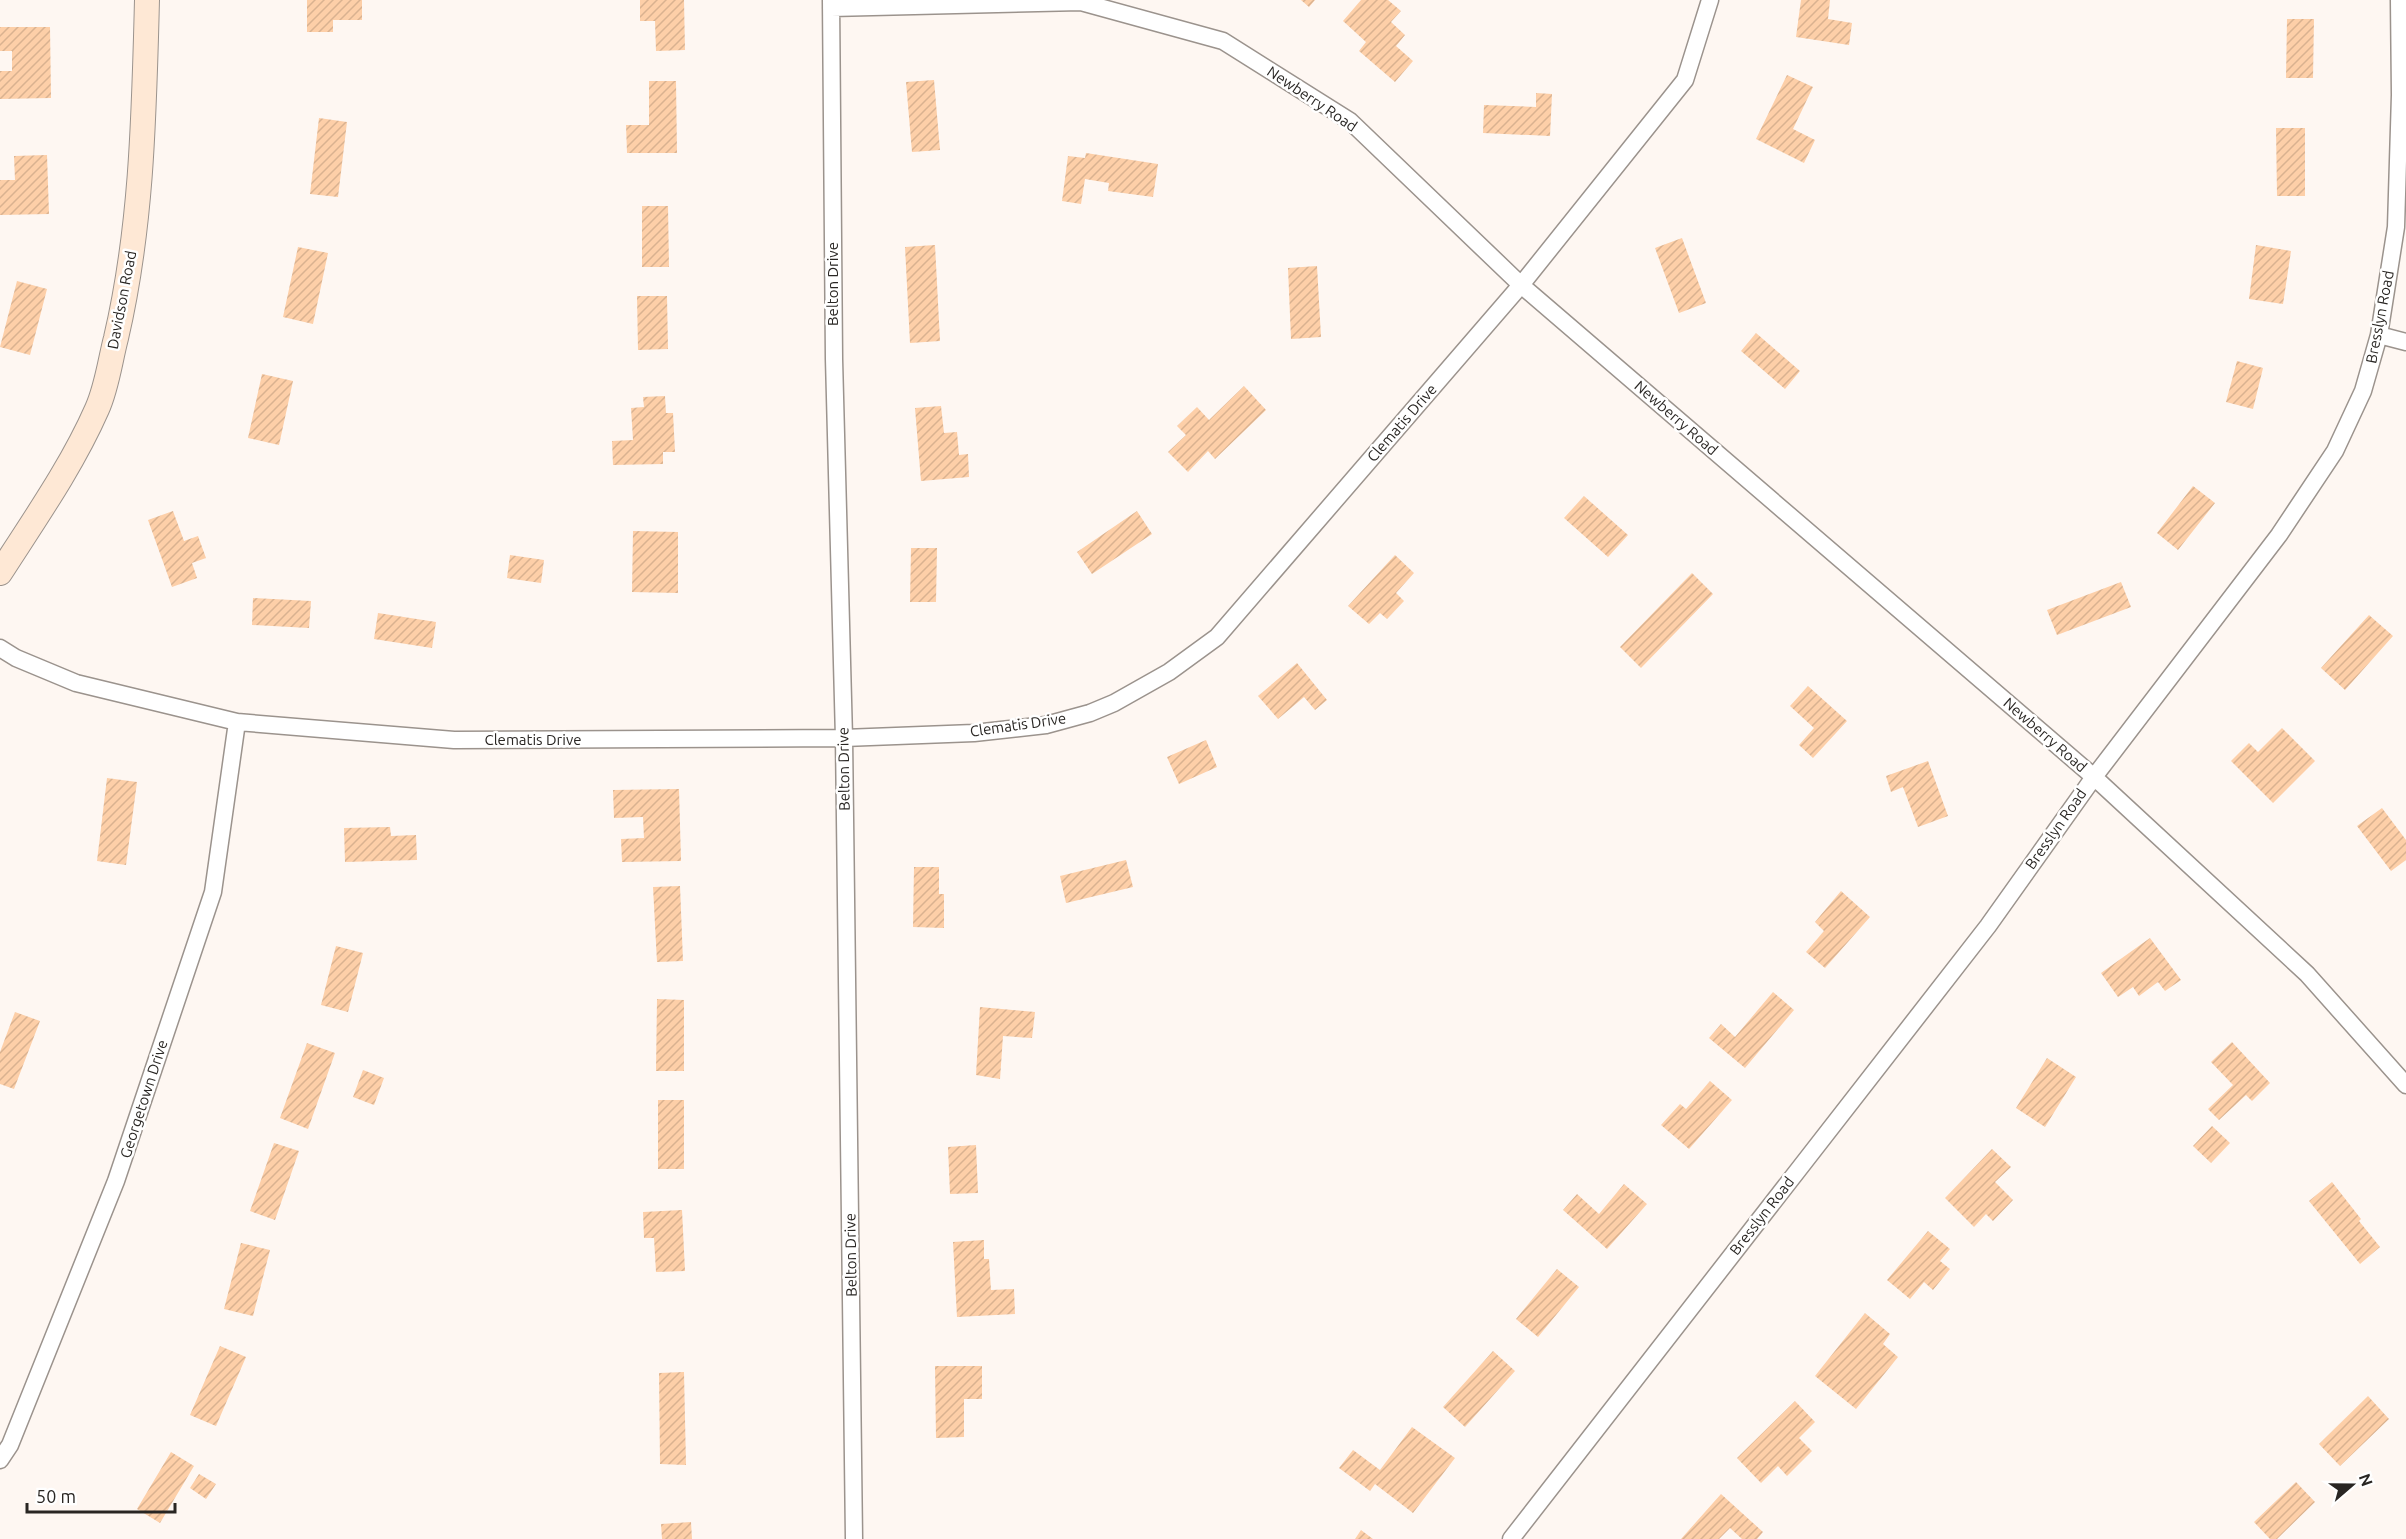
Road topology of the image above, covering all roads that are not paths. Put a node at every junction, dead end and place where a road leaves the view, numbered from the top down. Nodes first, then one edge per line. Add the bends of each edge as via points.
1 (147, 0) edge
2 (1710, 0) edge
3 (2399, 0) edge
4 (831, 4) edge
5 (1521, 285) junction
6 (2379, 335) junction
7 (2406, 342) edge
8 (0, 573) edge
9 (0, 648) edge
10 (237, 722) junction
11 (844, 738) junction
12 (2094, 777) junction
13 (2406, 1085) edge
14 (0, 1460) edge
15 (854, 1539) edge
16 (1511, 1539) edge

1 - 8 street, Davidson Road via 136,224 109,369 98,407 76,450
2 - 5 street, Clematis Drive via 1685,80
3 - 6 street, Bresslyn Road via 2397,217
4 - 5 street, Newberry Road via 1081,2 1223,41 1350,121
4 - 11 street, Belton Drive via 834,359
5 - 11 street, Clematis Drive via 1217,637 1169,672 1114,703 1046,725 974,733
5 - 12 street, Newberry Road
6 - 7 street
6 - 12 street, Bresslyn Road via 2363,391 2335,451 2279,535
9 - 10 street, Clematis Drive via 76,683
10 - 11 street, Clematis Drive via 454,740
10 - 14 street, Georgetown Drive via 213,892 116,1181 10,1445
11 - 15 street, Belton Drive
12 - 13 street, Newberry Road via 2307,974
12 - 16 street, Bresslyn Road via 1988,926

